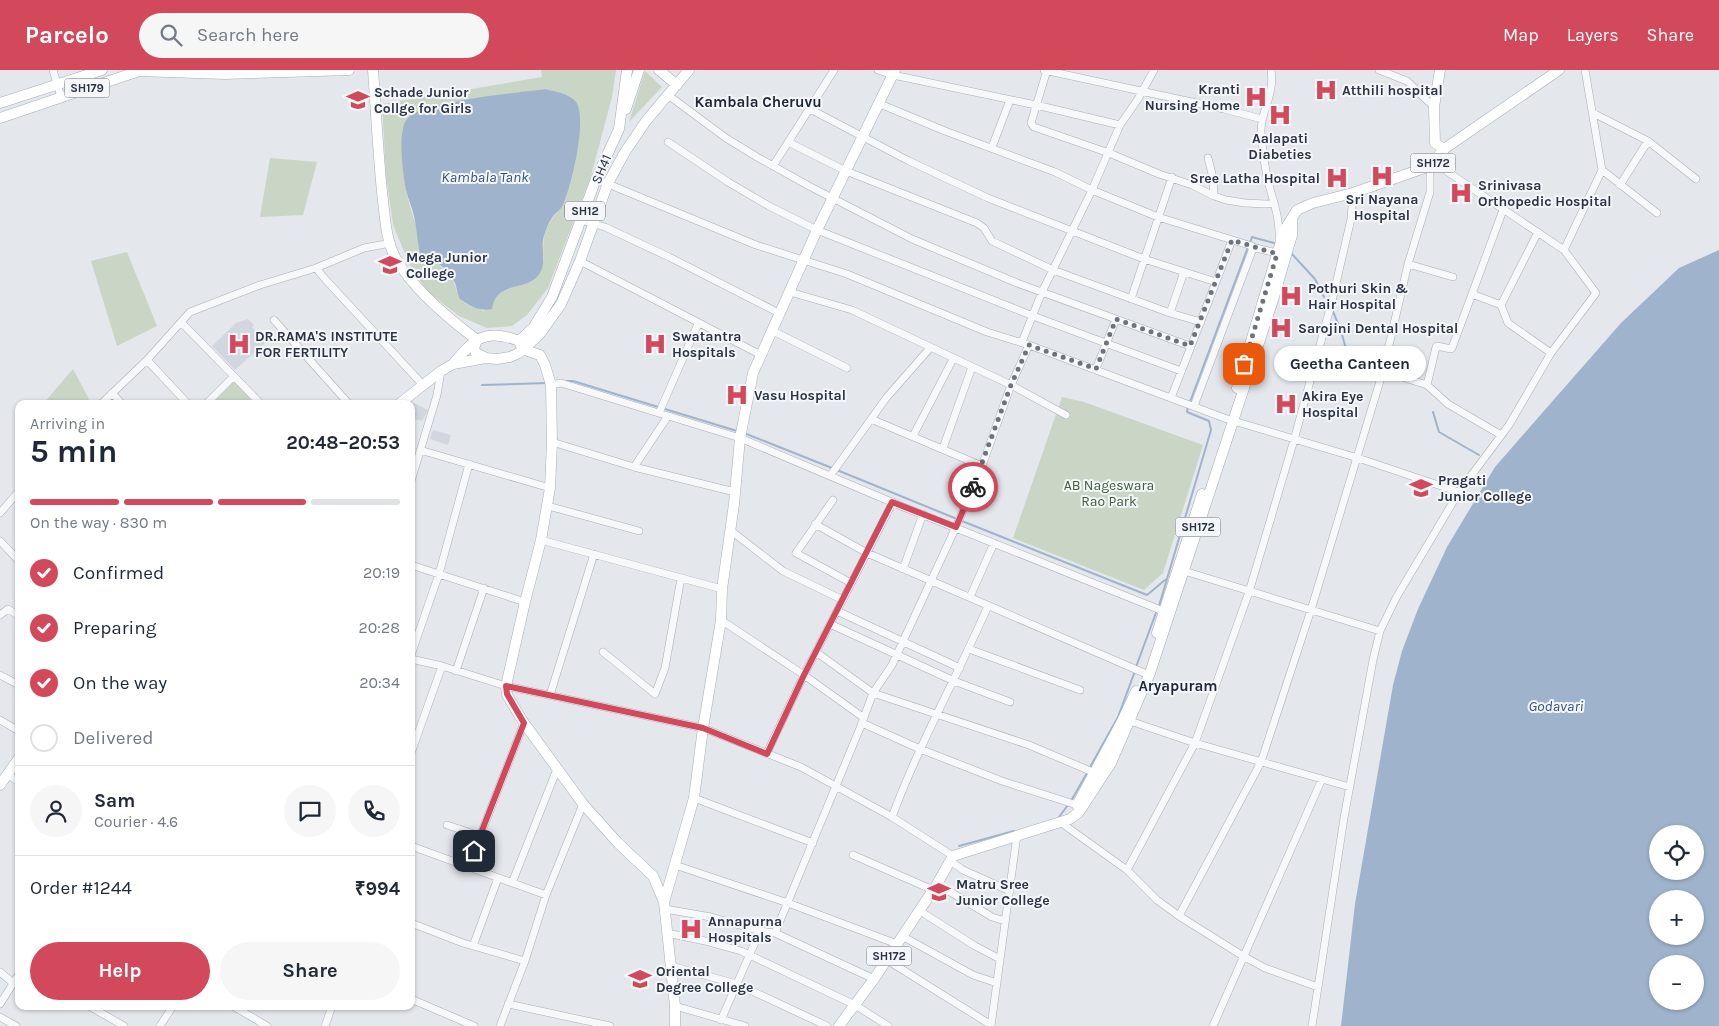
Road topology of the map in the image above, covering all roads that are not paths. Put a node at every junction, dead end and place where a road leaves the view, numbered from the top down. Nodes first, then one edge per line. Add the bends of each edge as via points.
1 (54, 70) edge
2 (102, 70) edge
3 (349, 70) edge
4 (373, 70) edge
5 (627, 70) edge
6 (640, 70) edge
7 (659, 70) edge
8 (689, 70) edge
9 (834, 70) edge
10 (878, 70) edge
11 (1046, 70) edge
12 (1154, 70) edge
13 (1271, 70) edge
14 (1379, 70) edge
15 (1440, 70) edge
16 (1559, 70) edge
17 (1585, 70) edge
18 (148, 71) edge
19 (282, 71) edge
20 (225, 72) edge
21 (894, 73) edge
22 (57, 84) junction
23 (677, 85) junction
24 (1142, 92) junction
25 (668, 95) junction
26 (61, 98) junction
27 (1010, 100) junction
28 (0, 103) edge
29 (880, 104) junction
30 (1036, 105) junction
31 (1434, 107) junction
32 (810, 109) junction
33 (1593, 113) junction
34 (0, 118) edge
35 (1262, 119) junction
36 (1120, 125) junction
37 (619, 129) junction
38 (863, 137) junction
39 (1648, 141) junction
40 (668, 142) dead end
41 (788, 142) junction
42 (992, 147) junction
43 (1444, 149) junction
44 (1109, 153) junction
45 (1208, 158) dead end
46 (1432, 164) junction
47 (773, 166) junction
48 (1602, 170) junction
49 (846, 171) junction
50 (1172, 177) junction
51 (596, 179) junction
52 (1696, 179) dead end
53 (608, 183) junction
54 (1620, 185) junction
55 (1092, 190) junction
56 (1353, 193) junction
57 (1214, 196) junction
58 (833, 198) junction
59 (1274, 203) junction
60 (1503, 210) junction
61 (1657, 213) dead end
62 (1158, 217) junction
63 (581, 220) junction
64 (1292, 221) junction
65 (593, 224) junction
66 (817, 230) junction
67 (1071, 232) junction
68 (1538, 232) junction
69 (1232, 240) junction
70 (391, 242) junction
71 (1252, 247) junction
72 (1564, 250) junction
73 (1278, 251) junction
74 (1144, 259) junction
75 (580, 261) junction
76 (803, 261) junction
77 (1408, 264) junction
78 (316, 268) junction
79 (1053, 270) junction
80 (1184, 272) junction
81 (1453, 276) dead end
82 (1216, 282) junction
83 (790, 292) junction
84 (1042, 292) junction
85 (1472, 294) junction
86 (1131, 299) junction
87 (1501, 305) junction
88 (779, 313) junction
89 (1170, 313) junction
90 (1033, 316) junction
91 (1116, 319) junction
92 (274, 320) dead end
93 (181, 322) junction
94 (1201, 322) junction
95 (698, 324) junction
96 (771, 330) junction
97 (477, 340) junction
98 (1106, 342) junction
99 (1026, 344) junction
100 (520, 345) junction
101 (1190, 346) junction
102 (930, 348) junction
103 (1551, 353) junction
104 (761, 355) junction
105 (486, 358) junction
106 (953, 359) junction
107 (147, 360) junction
108 (453, 364) junction
109 (972, 367) junction
110 (847, 368) dead end
111 (1096, 369) junction
112 (441, 371) junction
113 (1181, 371) junction
114 (1383, 371) junction
115 (234, 376) junction
116 (550, 383) junction
117 (423, 385) junction
118 (1011, 385) junction
119 (1427, 385) junction
120 (112, 393) junction
121 (1171, 398) junction
122 (106, 400) edge
123 (118, 400) edge
124 (184, 400) edge
125 (210, 400) edge
126 (257, 400) edge
127 (345, 400) edge
128 (405, 400) edge
129 (1194, 406) junction
130 (658, 413) junction
131 (1066, 415) dead end
132 (668, 416) junction
133 (871, 419) junction
134 (1230, 420) junction
135 (1501, 435) junction
136 (913, 436) junction
137 (740, 438) junction
138 (1294, 440) junction
139 (552, 442) junction
140 (943, 448) junction
141 (420, 450) junction
142 (1358, 458) junction
143 (469, 464) junction
144 (982, 466) junction
145 (415, 467) edge
146 (634, 467) junction
147 (830, 476) junction
148 (550, 488) junction
149 (735, 492) junction
150 (1459, 492) junction
151 (15, 496) edge
152 (833, 500) dead end
153 (892, 502) junction
154 (548, 506) junction
155 (0, 513) edge
156 (924, 514) junction
157 (816, 524) junction
158 (956, 527) junction
159 (730, 530) junction
160 (639, 531) dead end
161 (541, 540) junction
162 (0, 541) edge
163 (994, 543) junction
164 (867, 552) junction
165 (594, 554) junction
166 (15, 556) edge
167 (415, 566) edge
168 (903, 569) junction
169 (1184, 571) junction
170 (438, 574) junction
171 (681, 578) junction
172 (931, 580) junction
173 (851, 583) junction
174 (484, 588) junction
175 (722, 589) junction
176 (1249, 592) junction
177 (970, 597) junction
178 (842, 600) junction
179 (525, 602) junction
180 (988, 606) junction
181 (1163, 610) junction
182 (1312, 610) junction
183 (837, 611) junction
184 (15, 613) edge
185 (0, 615) edge
186 (721, 620) junction
187 (830, 624) junction
188 (1380, 631) junction
189 (903, 643) junction
190 (415, 645) edge
191 (969, 649) junction
192 (603, 652) dead end
193 (816, 652) junction
194 (897, 655) junction
195 (415, 658) edge
196 (442, 666) junction
197 (960, 668) junction
198 (456, 670) junction
199 (1144, 673) junction
200 (0, 675) edge
201 (804, 675) junction
202 (954, 681) junction
203 (15, 683) edge
204 (506, 686) junction
205 (1080, 690) dead end
206 (873, 693) junction
207 (550, 695) junction
208 (1010, 702) dead end
209 (937, 716) junction
210 (0, 720) edge
211 (863, 720) junction
212 (1130, 721) junction
213 (524, 723) junction
214 (415, 726) edge
215 (703, 728) junction
216 (15, 729) edge
217 (420, 729) junction
218 (415, 742) edge
219 (1194, 743) junction
220 (920, 750) junction
221 (767, 754) junction
222 (1261, 762) junction
223 (15, 763) edge
224 (557, 769) junction
225 (1094, 773) junction
226 (6, 774) junction
227 (1322, 779) junction
228 (15, 780) edge
229 (0, 785) edge
230 (836, 786) junction
231 (1350, 788) junction
232 (694, 798) junction
233 (583, 804) junction
234 (1077, 805) junction
235 (892, 817) junction
236 (1065, 821) junction
237 (447, 825) dead end
238 (1017, 835) junction
239 (480, 836) junction
240 (813, 843) junction
241 (415, 847) edge
242 (853, 855) dead end
243 (951, 858) junction
244 (675, 865) junction
245 (468, 867) junction
246 (1127, 870) junction
247 (498, 878) junction
248 (512, 883) junction
249 (935, 887) junction
250 (1010, 891) junction
251 (546, 896) junction
252 (788, 903) junction
253 (664, 906) junction
254 (920, 911) junction
255 (1179, 916) junction
256 (1005, 921) junction
257 (415, 924) edge
258 (760, 930) junction
259 (667, 933) junction
260 (775, 933) junction
261 (900, 940) junction
262 (473, 946) junction
263 (749, 956) junction
264 (1243, 956) junction
265 (887, 960) junction
266 (1000, 960) junction
267 (525, 961) junction
268 (671, 966) junction
269 (0, 972) edge
270 (874, 979) junction
271 (15, 980) edge
272 (13, 983) junction
273 (997, 983) junction
274 (737, 984) junction
275 (1318, 987) junction
276 (415, 1002) edge
277 (0, 1004) edge
278 (508, 1004) junction
279 (855, 1005) junction
280 (675, 1006) junction
281 (96, 1010) edge
282 (170, 1010) edge
283 (240, 1010) edge
284 (331, 1010) edge
285 (0, 1017) edge
286 (721, 1020) junction
287 (991, 1025) edge
288 (16, 1026) edge
289 (124, 1026) edge
290 (160, 1026) edge
291 (266, 1026) edge
292 (325, 1026) edge
293 (474, 1026) edge
294 (500, 1026) edge
295 (610, 1026) edge
296 (675, 1026) edge
297 (745, 1026) edge
298 (827, 1026) edge
299 (839, 1026) edge
300 (888, 1026) edge
301 (1213, 1026) edge
302 (1312, 1026) edge

1 - 22 street
2 - 22 main road, SH179
3 - 19 main road, SH179
4 - 70 main road via 378,153
5 - 37 main road, SH41 / SH12
6 - 37 main road, SH12
7 - 23 main road
8 - 23 main road
9 - 32 street
10 - 21 street
11 - 24 street
11 - 30 street
12 - 24 street
13 - 35 street via 1270,95
14 - 31 street via 1407,81
15 - 31 main road
16 - 43 main road, SH172
17 - 33 street
18 - 20 main road, SH179
18 - 26 main road, SH179
19 - 20 main road, SH179
21 - 27 street
21 - 29 main road
22 - 26 street
22 - 28 main road, SH179
23 - 25 main road
24 - 35 street
24 - 36 street
25 - 47 street via 726,138
25 - 53 main road via 646,121
26 - 34 main road, SH179
27 - 30 street
27 - 42 street
29 - 38 main road
29 - 42 street
30 - 36 street
30 - 44 street via 1031,123 1034,127
31 - 43 main road via 1435,143
32 - 38 street
32 - 41 street
33 - 39 street
33 - 48 street
35 - 59 street via 1262,141
36 - 44 street
37 - 51 main road, SH41 / SH12
38 - 49 main road
38 - 67 street via 978,194
39 - 52 street
39 - 54 street
40 - 66 street via 728,182
41 - 47 street
41 - 49 street
42 - 55 street
43 - 46 main road, SH172
44 - 50 street
44 - 55 street
45 - 57 street
46 - 56 main road, SH172
46 - 60 street
46 - 77 street via 1430,192
47 - 58 street
48 - 54 street
48 - 72 street
49 - 58 main road
49 - 79 street via 977,223 992,241
50 - 57 street
50 - 62 street
51 - 53 street
51 - 63 main road, SH41 / SH12
53 - 65 main road
53 - 76 street via 756,245
54 - 61 street
55 - 62 street
55 - 67 street
56 - 64 main road, SH172 via 1314,202 1297,210
56 - 138 street via 1346,247
57 - 59 street via 1245,203
58 - 66 main road
58 - 84 street via 912,239
59 - 73 street via 1280,226
60 - 68 street
60 - 85 street
62 - 69 street
62 - 74 street
63 - 65 street
63 - 100 main road, SH41 / SH12 via 552,297
64 - 73 main road, SH172 via 1284,231
64 - 134 main road, SH172 via 1292,235
65 - 75 main road
65 - 88 street via 661,253
66 - 76 main road
66 - 90 street
67 - 74 street
67 - 79 street
68 - 72 street
68 - 87 street
69 - 71 street
69 - 82 street
70 - 78 street via 364,248
70 - 97 main road via 396,258 409,277
71 - 73 street
71 - 129 street
72 - 103 street via 1596,293
73 - 134 main road, SH172
74 - 80 street
74 - 86 street
75 - 95 street
75 - 100 main road via 561,304 539,335
76 - 83 main road
76 - 99 street via 848,274 986,332
77 - 81 street
77 - 114 street
78 - 93 street via 190,312
78 - 117 street
79 - 84 street
79 - 86 street
80 - 82 street
80 - 89 street
82 - 94 street
83 - 88 main road
83 - 102 street via 852,310
84 - 90 street
84 - 91 street
85 - 87 street
85 - 119 street via 1451,350 1436,347
86 - 89 street
87 - 103 street via 1508,323
88 - 96 main road
89 - 94 street
90 - 98 street
90 - 99 street
91 - 98 street
91 - 101 street
92 - 127 street
93 - 107 street
93 - 115 street
94 - 101 street
95 - 104 street
95 - 130 street
96 - 104 main road
96 - 110 street
97 - 100 main road via 494,334
97 - 105 main road via 476,353
97 - 108 main road, SH12
98 - 111 street
98 - 113 street
99 - 111 street
99 - 118 street
100 - 105 main road, SH12 via 519,353 510,357
100 - 116 main road via 540,355
101 - 113 street
102 - 106 street
102 - 133 street
103 - 135 street
104 - 137 main road via 753,373
105 - 108 main road, SH12
106 - 109 street
106 - 136 street
107 - 120 street
107 - 124 street
108 - 112 main road, SH12
109 - 118 street
109 - 140 street
111 - 121 street
112 - 117 main road, SH12
112 - 141 street
113 - 121 street
114 - 119 street
114 - 142 street
115 - 125 street
115 - 126 street
116 - 130 street via 561,383
116 - 139 main road
117 - 128 main road, SH12
118 - 131 street
118 - 144 street
119 - 135 street via 1448,404
120 - 122 street
120 - 123 street
121 - 129 street
129 - 134 street
130 - 132 street
132 - 137 street
132 - 146 street
133 - 136 street
133 - 147 street
134 - 138 street
134 - 169 main road, SH172
134 - 181 main road, SH172
135 - 150 street
136 - 140 street
137 - 147 street
137 - 149 main road
138 - 142 street
138 - 176 street
139 - 146 street
139 - 148 main road
140 - 144 street
141 - 143 street
141 - 145 street
142 - 150 street
142 - 182 street
143 - 148 street
143 - 170 street
144 - 158 street
146 - 149 street
147 - 153 street
148 - 154 main road
149 - 159 main road
150 - 188 street
151 - 155 street
152 - 157 street
153 - 156 street
153 - 164 street
154 - 160 street
154 - 161 main road
156 - 158 street
156 - 168 street
157 - 164 street
157 - 173 street via 796,553
158 - 163 street
158 - 172 street
159 - 175 main road
159 - 178 street via 783,571
161 - 165 street
161 - 179 main road
162 - 166 street
163 - 177 street
163 - 181 street
164 - 168 street
164 - 173 street
165 - 171 street
165 - 207 street
167 - 170 street
168 - 172 street
169 - 176 street
169 - 212 main road, SH172 via 1150,673
170 - 174 street
170 - 190 street
171 - 175 street
171 - 192 street via 666,668 655,694
172 - 177 street
172 - 189 street
173 - 178 street
174 - 179 street
174 - 198 street
175 - 186 main road
176 - 182 street
176 - 219 street
177 - 180 street
178 - 183 street
179 - 204 main road
180 - 191 street
180 - 199 street
181 - 199 main road, SH172
182 - 188 street
182 - 222 street
183 - 187 street
183 - 189 street
184 - 185 street via 8,609
186 - 201 street
186 - 215 main road
187 - 193 street
187 - 194 street
188 - 231 street
189 - 194 street
189 - 197 street
191 - 197 street
191 - 205 street
193 - 201 street
193 - 206 street
194 - 202 street
194 - 206 street
195 - 196 street
196 - 198 street
196 - 217 street
197 - 202 street
198 - 204 street
199 - 225 main road, SH172
200 - 203 street
201 - 211 street
201 - 221 street
202 - 208 street
202 - 209 street
204 - 207 street
204 - 213 main road via 507,694
206 - 209 street
206 - 211 street
207 - 215 street
209 - 220 street
209 - 225 street via 1029,745
210 - 216 street
211 - 220 street
211 - 230 street
212 - 219 street
212 - 236 main road, SH172 via 1111,763 1080,812
213 - 224 main road
213 - 239 street
214 - 217 street
215 - 221 street
215 - 232 main road
217 - 218 street
219 - 222 street
219 - 246 street
220 - 234 street
220 - 235 street
221 - 230 street
222 - 227 street
222 - 255 street
223 - 226 main road
224 - 233 main road
224 - 248 street
225 - 234 main road, SH172
226 - 228 street
226 - 229 main road
227 - 231 street
227 - 264 street
230 - 235 street
230 - 240 street
231 - 275 street
232 - 240 street
232 - 244 main road
233 - 251 street
233 - 253 main road via 652,876
234 - 236 main road, SH172
235 - 243 street
236 - 238 main road, SH172
236 - 246 street
237 - 239 street
238 - 243 main road, SH172
238 - 250 street
239 - 245 street
240 - 252 street
241 - 245 street
242 - 249 street
243 - 249 main road, SH172
243 - 250 street via 963,870
244 - 252 street
244 - 253 main road
245 - 247 street
246 - 255 street via 1157,900
247 - 248 street
247 - 262 street
248 - 251 street
249 - 254 main road, SH172
249 - 256 street
250 - 256 street
251 - 267 street
252 - 260 street
252 - 261 street
253 - 258 street
253 - 259 main road
254 - 261 main road, SH172
254 - 266 street
255 - 264 street
256 - 266 street
257 - 262 street
258 - 260 street
258 - 263 street
259 - 263 street via 729,947
259 - 268 main road
260 - 270 street
261 - 265 main road, SH172
261 - 273 street
262 - 267 street
263 - 274 street
263 - 279 street
264 - 275 street
264 - 301 street
265 - 270 main road, SH172
265 - 287 street
266 - 273 street
267 - 278 street
268 - 274 street
268 - 280 main road
269 - 272 street
270 - 279 main road, SH172
271 - 272 street
272 - 277 street
273 - 287 street
274 - 286 street
274 - 298 street
275 - 302 street
276 - 293 street
278 - 294 street
278 - 295 street
279 - 299 main road, SH172
279 - 300 street
280 - 286 street
280 - 296 main road
281 - 289 street
282 - 290 street
283 - 291 street
284 - 292 street
285 - 288 street
286 - 297 street

